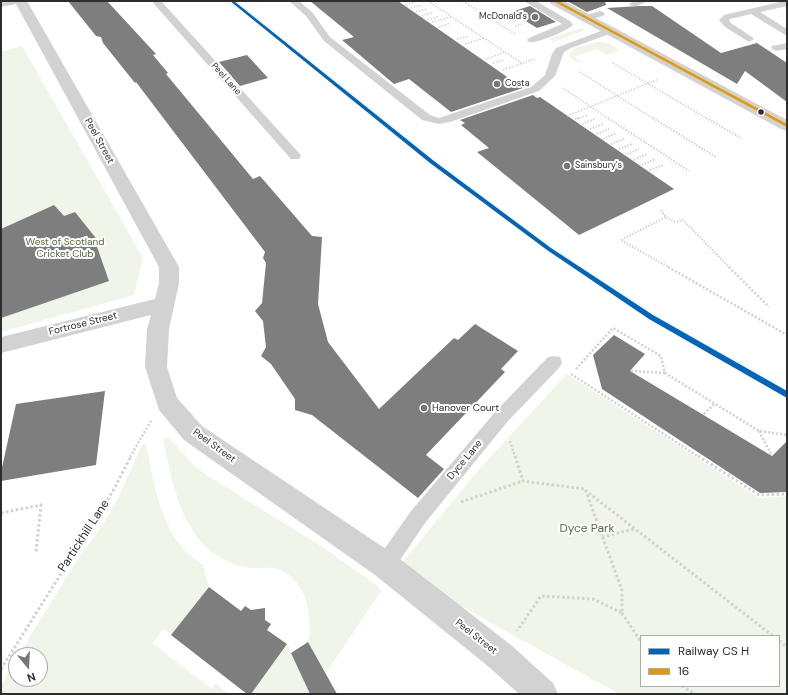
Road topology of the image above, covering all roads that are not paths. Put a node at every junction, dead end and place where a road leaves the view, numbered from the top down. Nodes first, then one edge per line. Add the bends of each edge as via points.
1 (12, 1) edge
2 (21, 1) edge
3 (294, 1) edge
4 (529, 1) edge
5 (555, 1) edge
6 (643, 1) edge
7 (157, 2) dead end
8 (1, 3) edge
9 (634, 4) dead end
10 (784, 4) dead end
11 (752, 11) junction
12 (600, 14) dead end
13 (586, 18) junction
14 (609, 31) junction
15 (787, 33) edge
16 (749, 39) dead end
17 (532, 40) dead end
18 (787, 46) edge
19 (776, 48) dead end
20 (787, 126) edge
21 (295, 156) dead end
22 (165, 304) junction
23 (1, 345) edge
24 (554, 362) dead end
25 (385, 565) junction
26 (542, 694) edge

1 - 8 street
2 - 22 street, Peel Street via 169,267
3 - 14 lane via 309,14 327,39 426,118 432,120 446,120 535,89 550,76 560,50
4 - 17 lane via 568,25
5 - 13 street
6 - 9 lane
7 - 21 lane, Peel Lane
10 - 11 lane
11 - 15 lane
11 - 16 lane via 728,16 724,20
12 - 13 lane
13 - 14 street
14 - 20 street
18 - 19 lane
22 - 23 street, Fortrose Street
22 - 25 street, Peel Street via 158,329 156,367 167,403 194,433
24 - 25 lane, Dyce Lane via 502,416 418,517
25 - 26 street, Peel Street via 500,656

